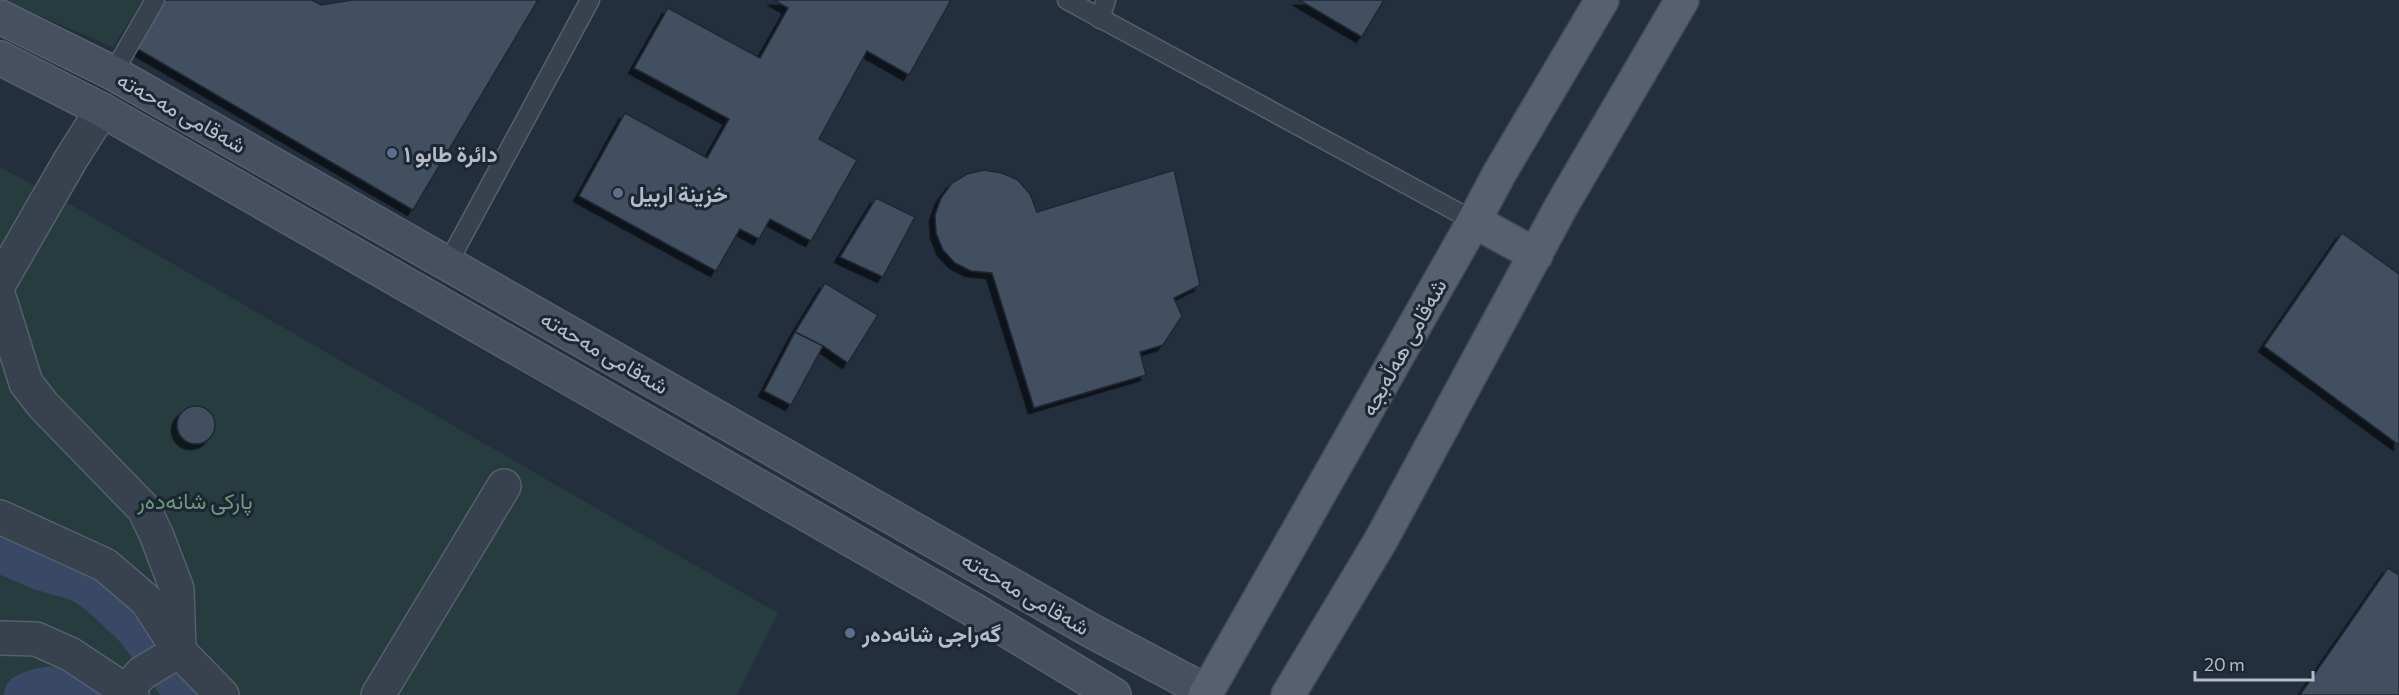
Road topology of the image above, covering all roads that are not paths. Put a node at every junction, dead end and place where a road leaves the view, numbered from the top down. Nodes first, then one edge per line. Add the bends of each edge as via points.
1 (155, 0) edge
2 (590, 0) edge
3 (1067, 0) edge
4 (1106, 0) edge
5 (1602, 0) edge
6 (1682, 0) edge
7 (0, 17) edge
8 (1100, 19) junction
9 (0, 58) edge
10 (113, 73) junction
11 (102, 110) junction
12 (1474, 221) junction
13 (1536, 255) junction
14 (446, 262) junction
15 (0, 282) edge
16 (0, 300) edge
17 (504, 486) dead end
18 (0, 517) edge
19 (0, 638) edge
20 (179, 651) junction
21 (133, 686) edge
22 (1206, 694) edge
23 (222, 695) edge
24 (378, 695) edge
25 (1114, 695) edge
26 (1288, 695) edge

1 - 10 lane
2 - 14 lane
3 - 8 lane
4 - 8 lane
5 - 12 main road, شەقامی هەڵەبجە
6 - 13 main road
7 - 10 main road, شەقامی مەحەتە
8 - 12 lane
9 - 11 main road, شەقامی مەحەتە
10 - 14 main road, شەقامی مەحەتە
11 - 15 street
11 - 25 main road, شەقامی مەحەتە via 962,603
12 - 13 main road
12 - 22 main road, شەقامی هەڵەبجە
13 - 26 main road via 1381,540
14 - 22 main road, شەقامی مەحەتە
16 - 20 street via 26,383 144,509 177,589
17 - 24 street
18 - 20 street via 105,565 147,601
19 - 21 street via 36,639
20 - 21 street
20 - 23 street

